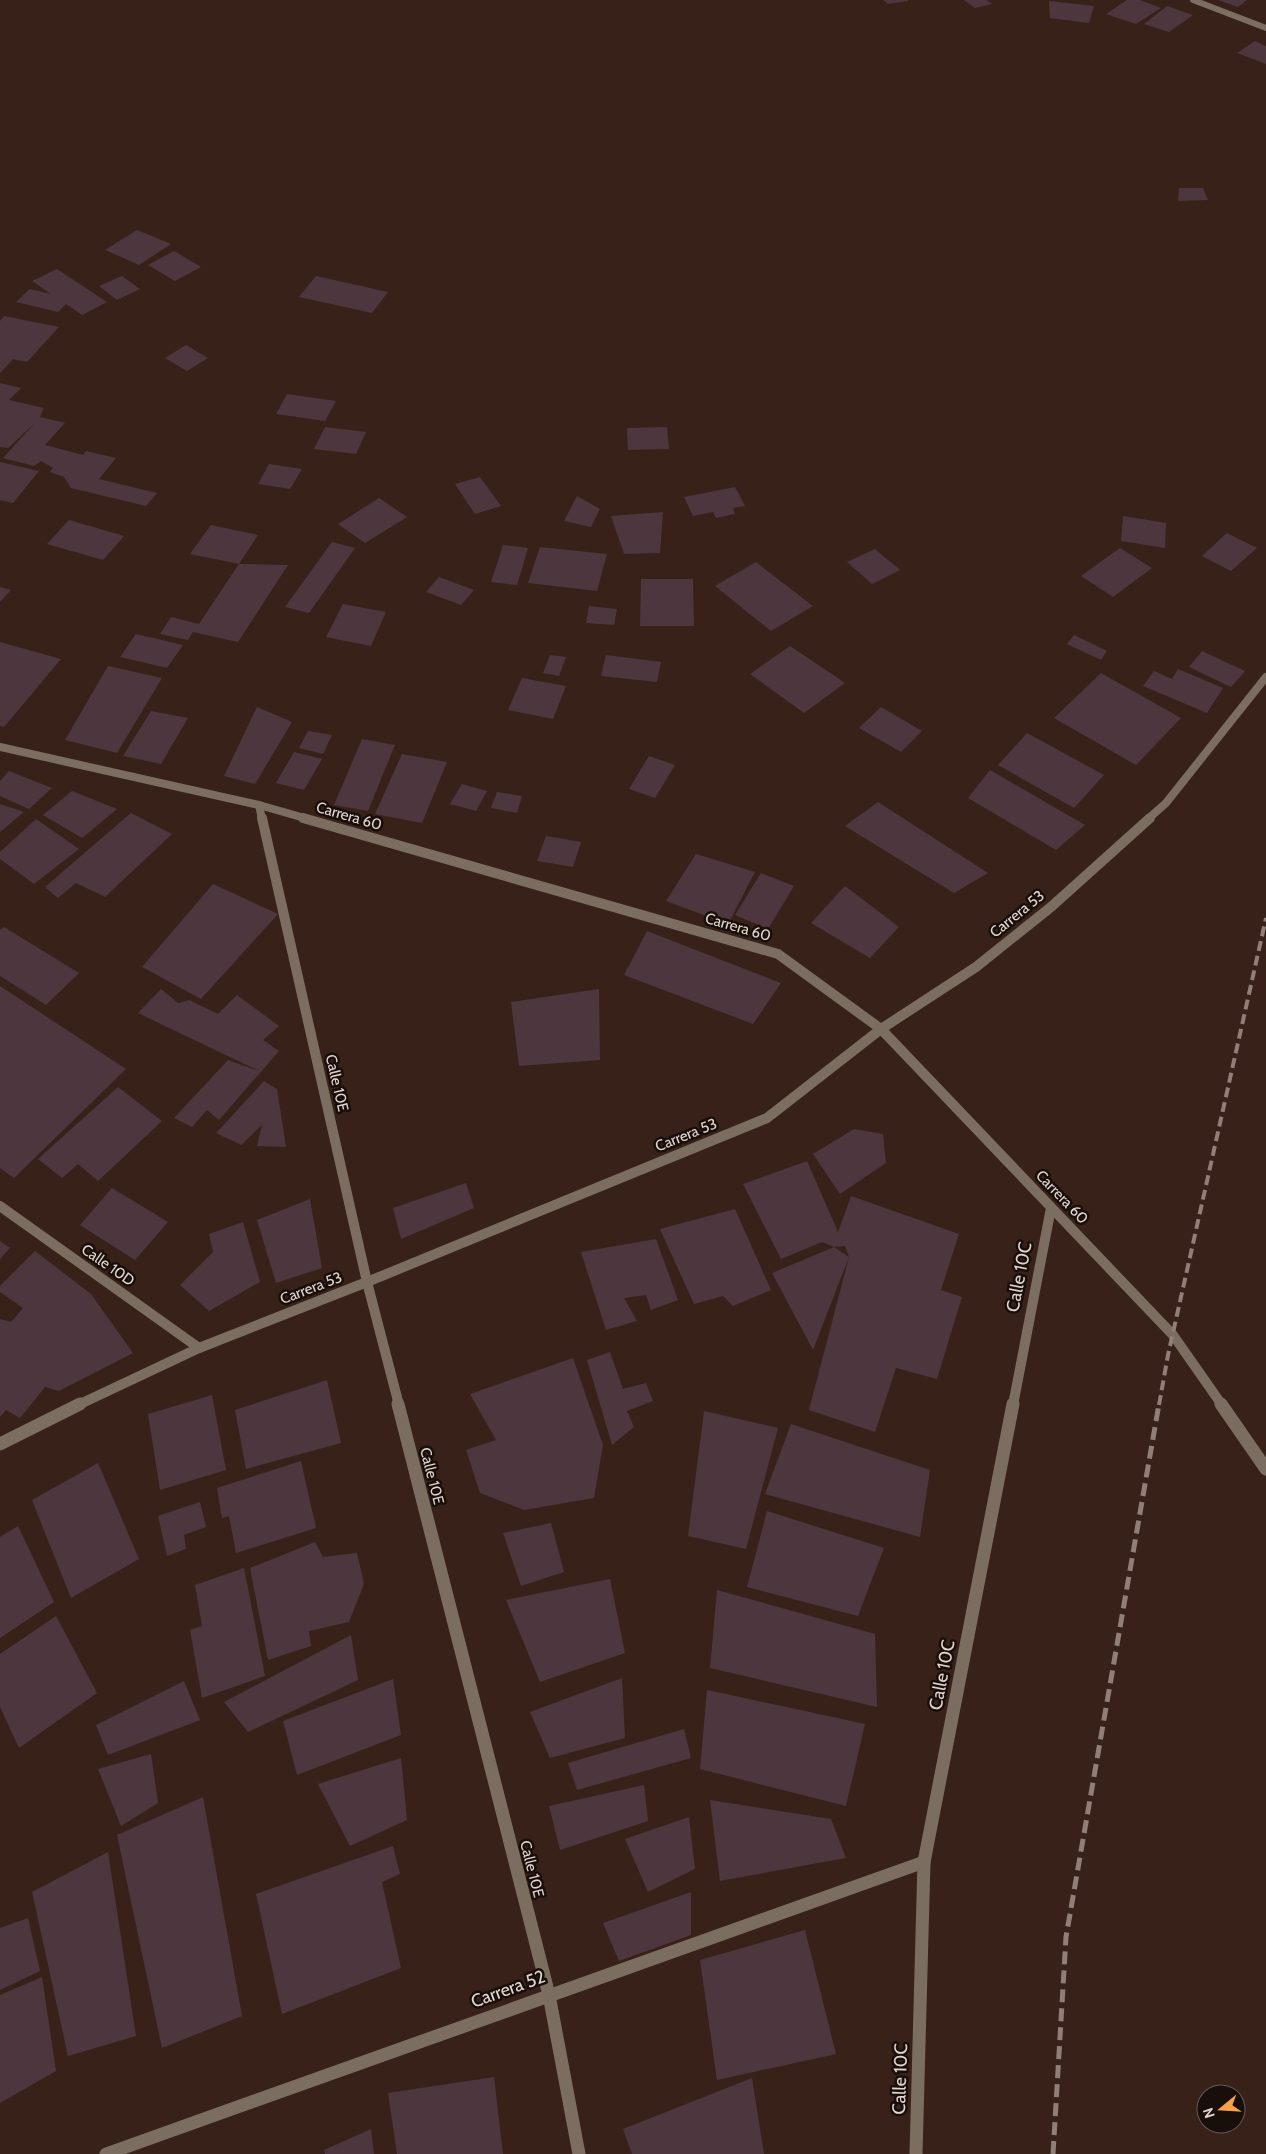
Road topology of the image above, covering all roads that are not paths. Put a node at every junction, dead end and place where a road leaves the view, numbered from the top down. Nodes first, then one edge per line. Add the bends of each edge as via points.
1 (1193, 0) edge
2 (1266, 28) edge
3 (1266, 677) edge
4 (0, 748) edge
5 (259, 805) junction
6 (882, 1029) junction
7 (0, 1206) edge
8 (1051, 1208) junction
9 (367, 1282) junction
10 (199, 1348) junction
11 (0, 1444) edge
12 (1266, 1469) edge
13 (924, 1862) junction
14 (549, 1995) junction
15 (106, 2154) edge
16 (579, 2154) edge
17 (916, 2154) edge

1 - 2 street
3 - 6 street, Carrera 53 via 1166,802 1051,907 983,961
4 - 5 street, Carrera 60
5 - 6 street, Carrera 60 via 778,954
5 - 9 street, Calle 10E
6 - 8 street, Carrera 60
6 - 9 street, Carrera 53 via 767,1118
7 - 10 street, Calle 10D
8 - 12 street, Carrera 60 via 1173,1335
8 - 13 street, Calle 10C
9 - 10 street, Carrera 53
9 - 14 street, Calle 10E
10 - 11 street, Carrera 53
13 - 14 street, Carrera 52
13 - 17 street, Calle 10C
14 - 15 street, Carrera 52
14 - 16 street, Calle 10E

